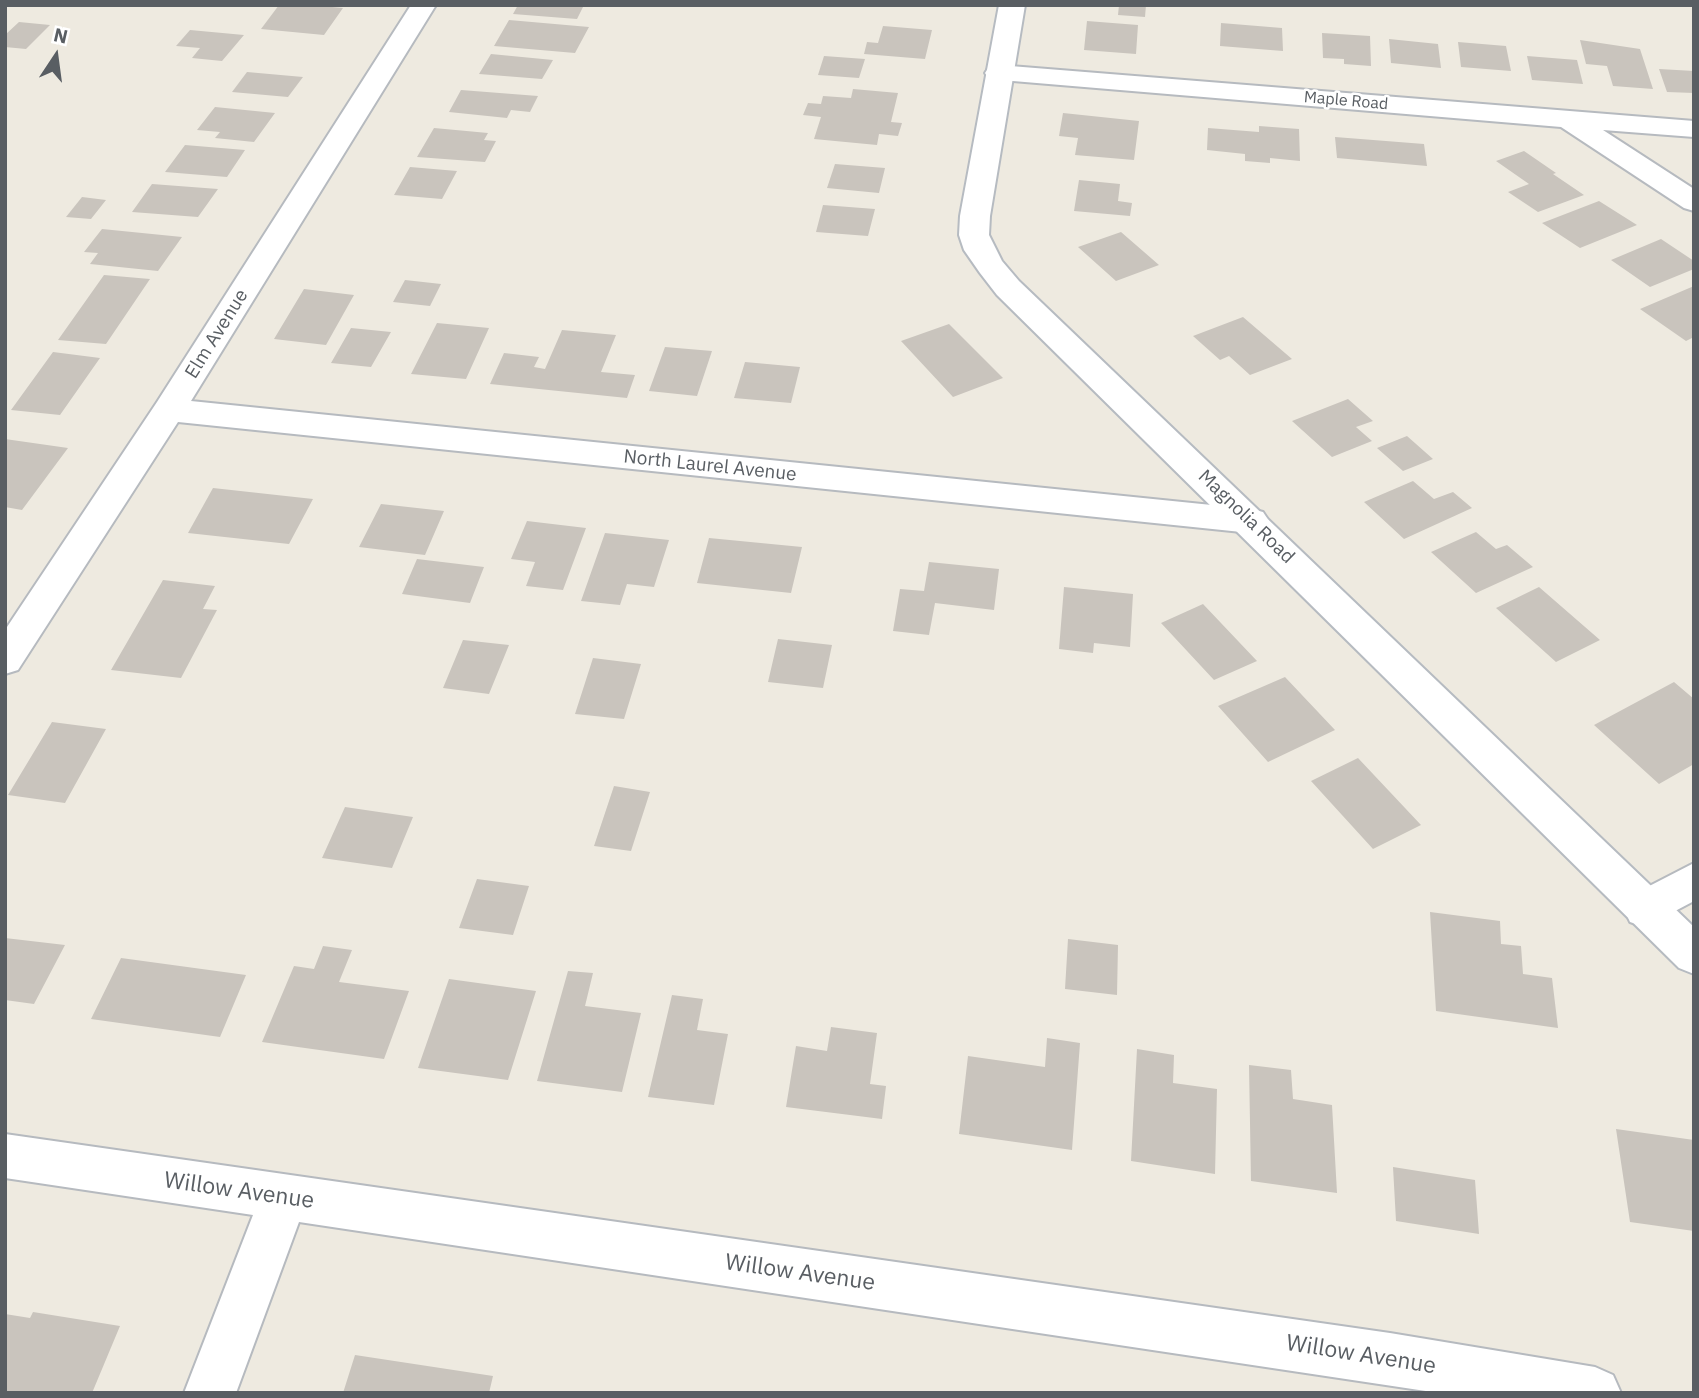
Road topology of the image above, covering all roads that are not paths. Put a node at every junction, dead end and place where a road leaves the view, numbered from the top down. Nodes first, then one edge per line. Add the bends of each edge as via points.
1 (424, 5) edge
2 (1012, 5) edge
3 (998, 73) junction
4 (1567, 119) junction
5 (1694, 129) edge
6 (1694, 202) edge
7 (169, 410) junction
8 (1251, 521) junction
9 (5, 660) edge
10 (1694, 880) edge
11 (1645, 909) junction
12 (1694, 955) edge
13 (5, 1156) edge
14 (284, 1197) junction
15 (210, 1393) edge
16 (1595, 1393) edge

1 - 7 street, Elm Avenue
2 - 3 street, Magnolia Road
3 - 4 street, Maple Road
3 - 8 street, Magnolia Road via 975,216 979,250 1008,288
4 - 5 street, Maple Road
4 - 6 street
7 - 8 street, North Laurel Avenue
7 - 9 street, Elm Avenue
8 - 11 street, Magnolia Road
10 - 11 street
11 - 12 street, Magnolia Road
13 - 14 street, Willow Avenue
14 - 15 street
14 - 16 street, Willow Avenue

